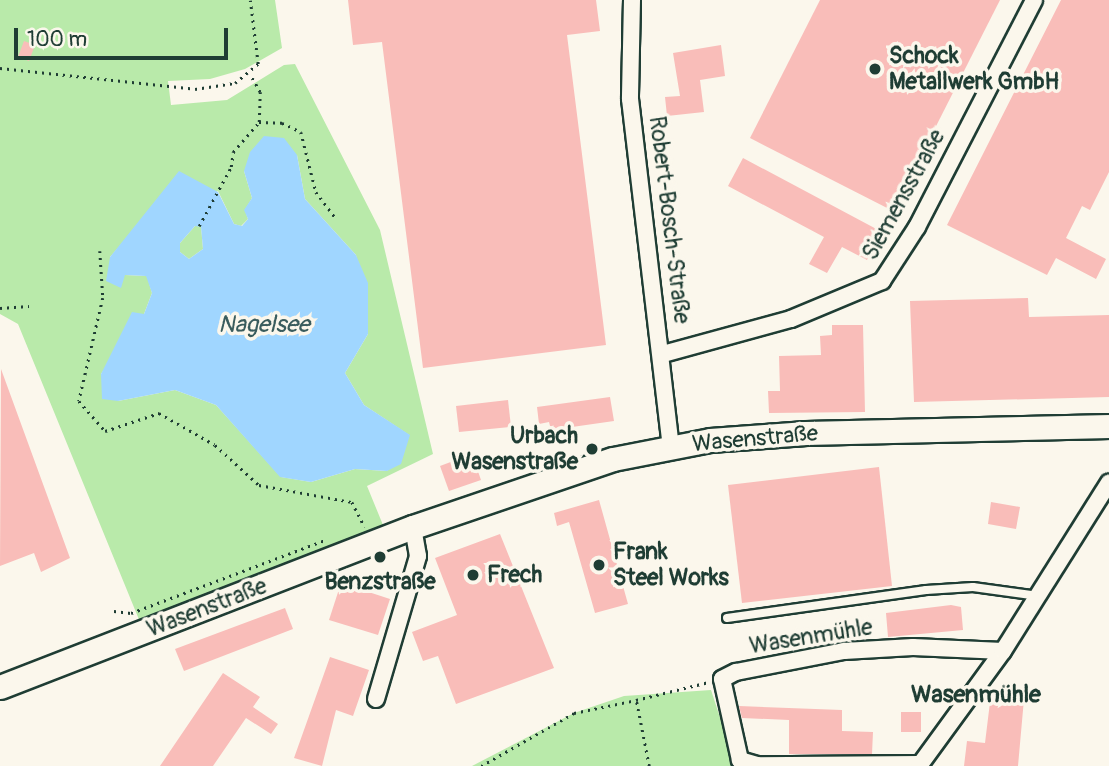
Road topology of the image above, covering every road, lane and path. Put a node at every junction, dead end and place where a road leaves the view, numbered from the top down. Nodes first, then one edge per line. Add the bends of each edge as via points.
1 (250, 0) edge
2 (632, 0) edge
3 (1034, 0) edge
4 (0, 68) edge
5 (249, 75) junction
6 (259, 122) junction
7 (335, 217) dead end
8 (199, 226) dead end
9 (100, 251) dead end
10 (29, 306) dead end
11 (0, 308) edge
12 (663, 354) junction
13 (1109, 426) edge
14 (671, 446) junction
15 (1109, 483) edge
16 (413, 527) junction
17 (356, 534) dead end
18 (331, 539) dead end
19 (1038, 596) junction
20 (114, 611) dead end
21 (727, 618) dead end
22 (1003, 651) junction
23 (722, 679) junction
24 (0, 687) edge
25 (376, 699) dead end
26 (636, 700) junction
27 (919, 765) edge
28 (481, 766) edge
29 (649, 766) edge

1 - 5 path via 258,64
2 - 12 street, Robert-Bosch-Straße via 630,99
3 - 12 street, Siemensstraße via 917,227 882,281 791,319
4 - 5 path via 195,89 235,83
5 - 6 path via 260,92
6 - 7 path via 282,123 300,132 316,192
6 - 8 path via 233,152
9 - 17 path via 103,298 79,401 105,431 159,413 215,445 258,485 352,502 368,532
10 - 11 path
12 - 14 street, Robert-Bosch-Straße
13 - 14 street, Wasenstraße via 806,433
14 - 16 street, Wasenstraße via 562,475
15 - 19 street
16 - 24 street, Wasenstraße
16 - 25 street via 418,556
18 - 20 path via 131,613
19 - 21 lane via 961,587
19 - 22 street
22 - 23 street, Wasenmühle via 913,647 844,651 748,669
22 - 27 street
23 - 26 path
23 - 27 street via 740,760 757,765
26 - 28 path via 574,713
26 - 29 path

